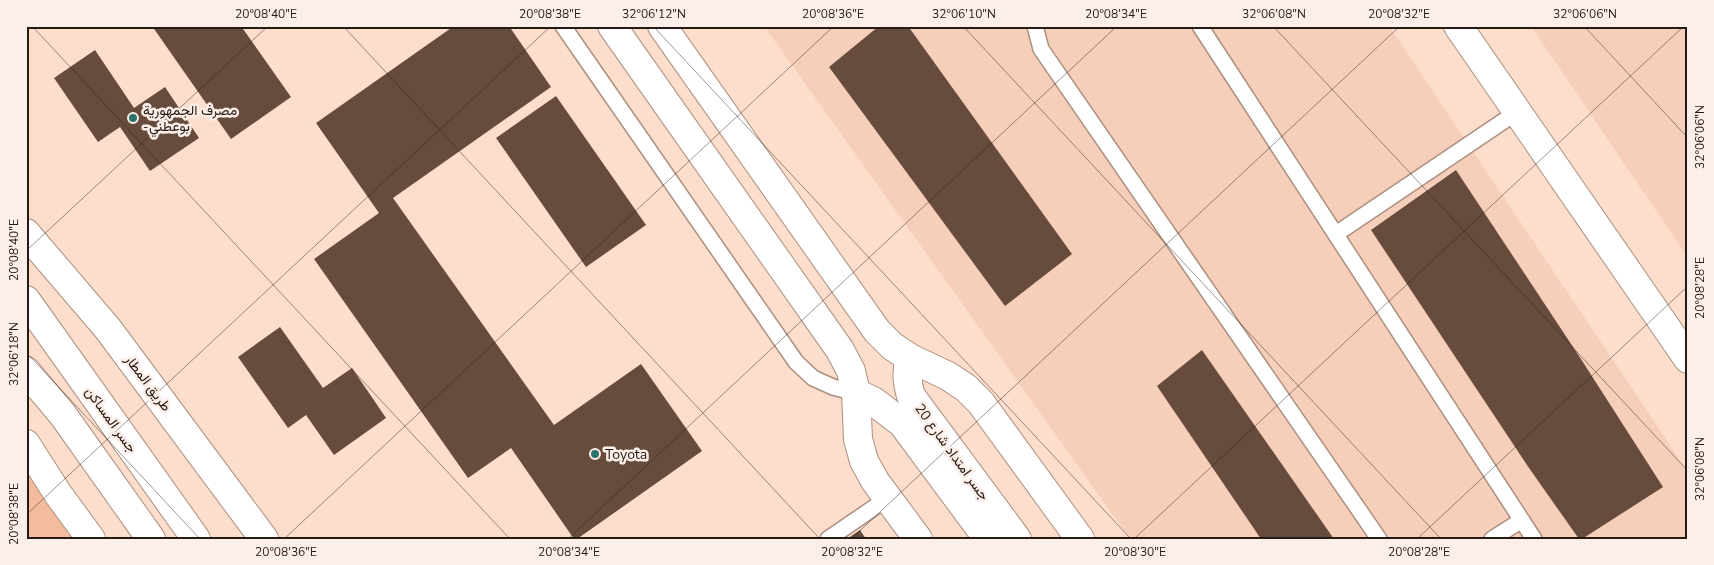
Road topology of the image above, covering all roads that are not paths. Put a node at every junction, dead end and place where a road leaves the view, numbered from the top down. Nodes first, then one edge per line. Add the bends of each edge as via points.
1 (563, 26) edge
2 (612, 26) edge
3 (662, 26) edge
4 (1035, 26) edge
5 (1200, 26) edge
6 (1458, 26) edge
7 (1517, 112) junction
8 (26, 232) edge
9 (1336, 234) junction
10 (26, 300) edge
11 (910, 358) junction
12 (1688, 359) edge
13 (26, 371) edge
14 (856, 394) junction
15 (26, 444) edge
16 (888, 498) junction
17 (1522, 520) junction
18 (91, 539) edge
19 (151, 539) edge
20 (196, 539) edge
21 (264, 539) edge
22 (828, 539) edge
23 (918, 539) edge
24 (988, 539) edge
25 (1017, 539) edge
26 (1080, 539) edge
27 (1379, 539) edge
28 (1492, 539) edge
29 (1534, 539) edge

1 - 14 lane via 796,362 813,378
2 - 14 main road via 840,350 851,371
3 - 11 main road via 877,331
4 - 27 lane via 1041,48
5 - 9 lane
6 - 7 main road
7 - 9 lane
7 - 12 main road
8 - 21 main road, طريق المطار via 108,329
9 - 17 lane
10 - 20 main road, جسر المساكن
11 - 25 main road, جسر امتداد شارع 20 via 907,384 911,396
11 - 26 main road via 966,388
13 - 19 main road via 63,415
14 - 16 main road via 858,439 864,461
14 - 24 main road, جسر امتداد شارع 20 via 873,401 902,423
15 - 18 main road
16 - 22 lane
16 - 23 main road
17 - 28 lane
17 - 29 lane

